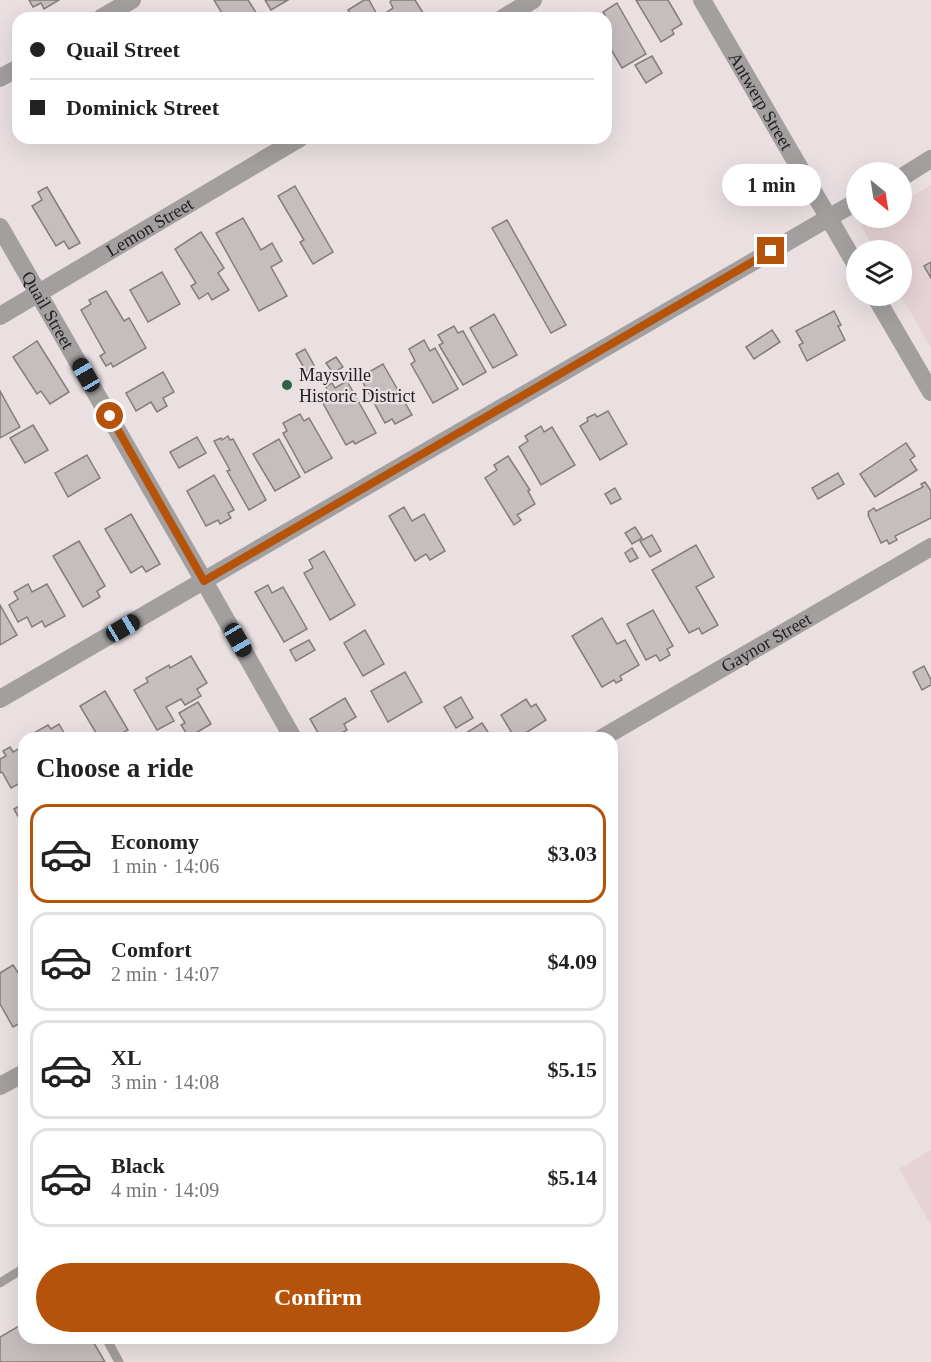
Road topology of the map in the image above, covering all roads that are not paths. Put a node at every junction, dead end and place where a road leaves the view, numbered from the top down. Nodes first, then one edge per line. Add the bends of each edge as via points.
1 (132, 0) edge
2 (533, 0) edge
3 (702, 0) edge
4 (111, 12) edge
5 (513, 12) edge
6 (290, 144) edge
7 (931, 159) edge
8 (912, 171) edge
9 (846, 208) edge
10 (829, 218) junction
11 (0, 227) edge
12 (846, 248) edge
13 (38, 293) junction
14 (880, 306) edge
15 (0, 316) edge
16 (931, 392) edge
17 (931, 547) edge
18 (204, 581) junction
19 (0, 699) edge
20 (290, 732) edge
21 (612, 732) edge
22 (18, 1076) edge
23 (0, 1086) edge
24 (18, 1272) edge
25 (0, 1283) edge
26 (109, 1344) edge
27 (119, 1362) edge

1 - 4 street
2 - 5 street
3 - 10 street, Antwerp Street
6 - 13 street, Lemon Street
7 - 8 street
9 - 10 street
10 - 12 street, Antwerp Street
10 - 18 street
11 - 13 street, Quail Street
13 - 15 street, Lemon Street
13 - 18 street, Quail Street
14 - 16 street
17 - 21 street, Gaynor Street
18 - 19 street
18 - 20 street, Quail Street
22 - 23 street
24 - 25 lane
26 - 27 lane

